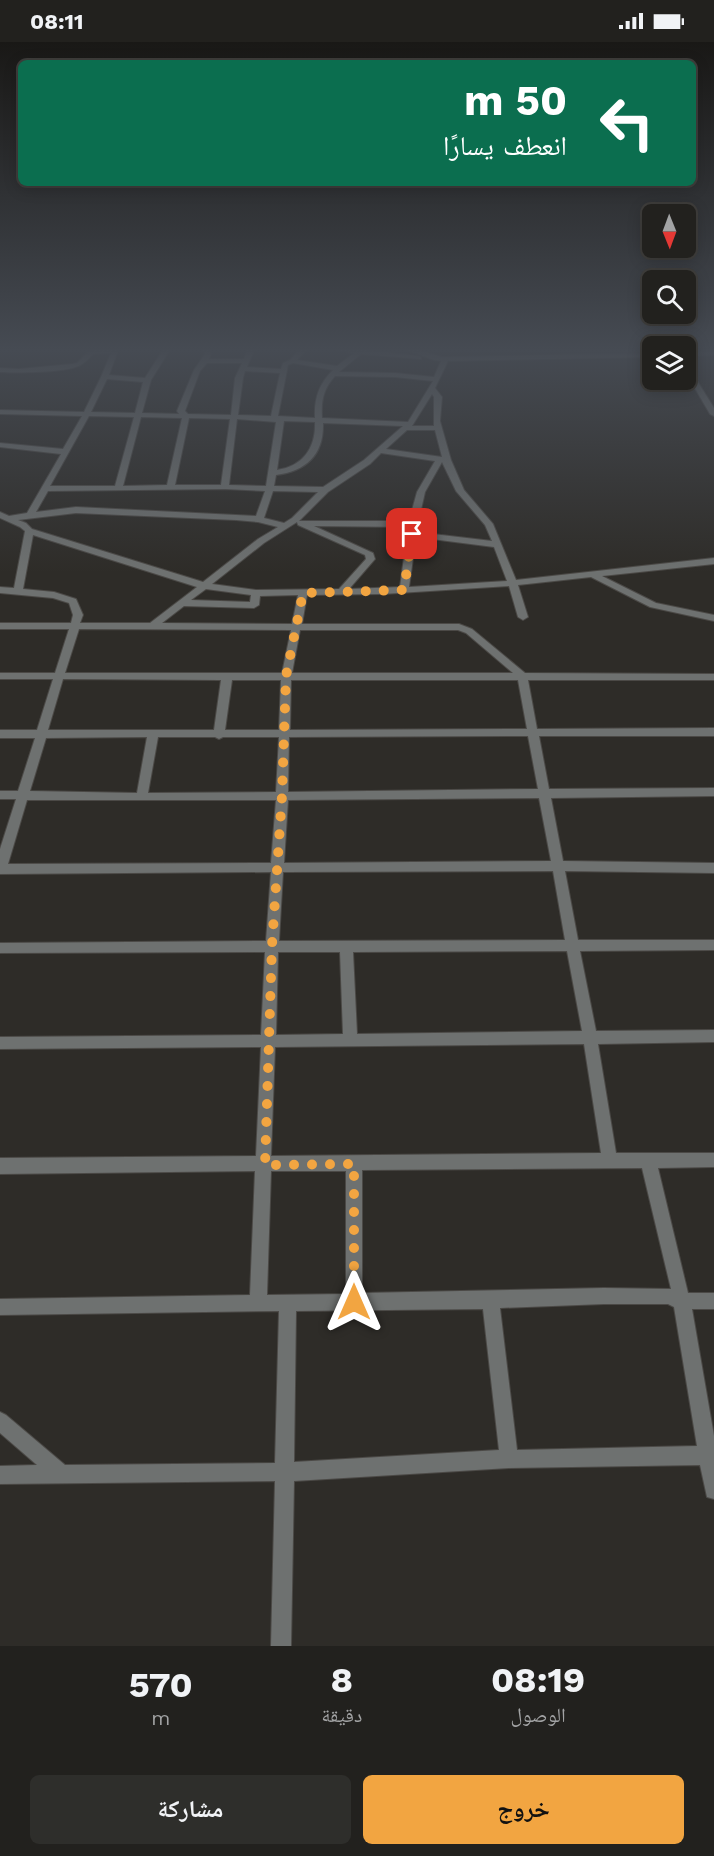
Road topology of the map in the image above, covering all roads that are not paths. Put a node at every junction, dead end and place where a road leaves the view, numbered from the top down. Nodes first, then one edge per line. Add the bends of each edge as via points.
1 (82, 423) edge
2 (134, 423) edge
3 (184, 423) edge
4 (235, 423) edge
5 (277, 423) edge
6 (318, 423) edge
7 (345, 423) edge
8 (410, 423) edge
9 (438, 423) edge
10 (407, 427) junction
11 (438, 428) junction
12 (0, 445) edge
13 (380, 451) junction
14 (66, 452) junction
15 (443, 459) junction
16 (273, 473) junction
17 (119, 487) junction
18 (225, 487) junction
19 (170, 488) junction
20 (270, 488) junction
21 (45, 489) junction
22 (325, 490) junction
23 (31, 514) junction
24 (5, 516) edge
25 (259, 519) junction
26 (298, 522) junction
27 (285, 526) junction
28 (413, 529) junction
29 (29, 531) junction
30 (499, 545) junction
31 (714, 561) edge
32 (595, 576) junction
33 (513, 583) junction
34 (205, 586) junction
35 (404, 590) junction
36 (0, 591) edge
37 (18, 591) junction
38 (342, 591) junction
39 (303, 593) junction
40 (256, 594) junction
41 (182, 603) junction
42 (523, 617) dead end
43 (714, 618) edge
44 (76, 625) junction
45 (295, 625) junction
46 (0, 626) edge
47 (153, 626) junction
48 (227, 675) junction
49 (0, 676) edge
50 (60, 676) junction
51 (286, 676) junction
52 (522, 676) junction
53 (714, 677) edge
54 (714, 732) edge
55 (532, 733) junction
56 (0, 734) edge
57 (41, 734) junction
58 (285, 734) junction
59 (153, 735) junction
60 (219, 735) junction
61 (714, 792) edge
62 (543, 793) junction
63 (0, 795) edge
64 (22, 795) junction
65 (282, 796) junction
66 (142, 797) junction
67 (557, 866) junction
68 (276, 868) junction
69 (714, 868) edge
70 (0, 869) edge
71 (272, 945) junction
72 (714, 945) edge
73 (346, 946) junction
74 (571, 946) junction
75 (0, 948) edge
76 (714, 1035) edge
77 (590, 1037) junction
78 (350, 1039) junction
79 (0, 1042) edge
80 (270, 1042) junction
81 (714, 1160) edge
82 (610, 1161) junction
83 (649, 1163) junction
84 (354, 1164) junction
85 (265, 1165) junction
86 (0, 1166) edge
87 (491, 1300) junction
88 (682, 1301) junction
89 (714, 1301) edge
90 (354, 1302) junction
91 (258, 1303) junction
92 (288, 1303) junction
93 (0, 1307) edge
94 (0, 1421) edge
95 (711, 1455) edge
96 (509, 1459) junction
97 (284, 1472) junction
98 (61, 1474) junction
99 (0, 1475) edge
100 (714, 1490) edge
101 (281, 1646) edge

1 - 14 street
2 - 17 street
3 - 19 street
4 - 18 street
5 - 16 street
6 - 16 street via 318,443 305,462
7 - 10 street
8 - 10 street
9 - 11 street
10 - 11 street
10 - 13 street
11 - 15 street
12 - 14 street
13 - 15 street
13 - 22 street
14 - 21 street
15 - 28 street via 421,492
15 - 30 street via 460,491 485,517
16 - 20 street
17 - 19 street
17 - 21 street
18 - 19 street
18 - 20 street
20 - 22 street
20 - 25 street
21 - 23 street
22 - 26 street
23 - 24 street
23 - 25 street via 76,510
24 - 29 street
25 - 27 street
26 - 27 street
26 - 28 street
26 - 38 street via 369,553 370,559
27 - 34 street
28 - 30 street
28 - 35 street
29 - 34 street
29 - 37 street
30 - 33 street
31 - 32 street
32 - 33 street
32 - 43 street via 653,605
33 - 35 street
33 - 42 street
34 - 40 street
34 - 41 street
35 - 38 street
36 - 37 street
37 - 44 street via 73,602 77,609
38 - 39 street
39 - 40 street
39 - 45 street
40 - 41 street via 254,605
41 - 47 street
44 - 46 street
44 - 47 street
44 - 50 street
45 - 47 street
45 - 51 street
45 - 52 street via 459,627
48 - 50 street
48 - 51 street
48 - 60 street
49 - 50 street
50 - 57 street
51 - 52 street
51 - 58 street
52 - 53 street
52 - 55 street
54 - 55 street
55 - 58 street
55 - 62 street
56 - 57 street
57 - 59 street
57 - 64 street
58 - 60 street
58 - 65 street
59 - 60 street
59 - 66 street
61 - 62 street
62 - 65 street
62 - 67 street
63 - 64 street
64 - 66 street
64 - 70 street
65 - 66 street
65 - 68 street
67 - 68 street
67 - 69 street
67 - 74 street
68 - 70 street
68 - 71 street
71 - 73 street
71 - 75 street
71 - 80 street
72 - 74 street
73 - 74 street
73 - 78 street
74 - 77 street
76 - 77 street
77 - 78 street
77 - 82 street
78 - 80 street
79 - 80 street
80 - 85 street
81 - 83 street
82 - 83 street
82 - 84 street
83 - 88 street
84 - 85 street
84 - 90 street
85 - 86 street
85 - 91 street
87 - 88 street via 668,1296
87 - 90 street
87 - 96 street
88 - 89 street
88 - 95 street
90 - 92 street
91 - 92 street
91 - 93 street
92 - 97 street
94 - 98 street
95 - 96 street
95 - 100 street
96 - 97 street
97 - 98 street
97 - 101 street
98 - 99 street

